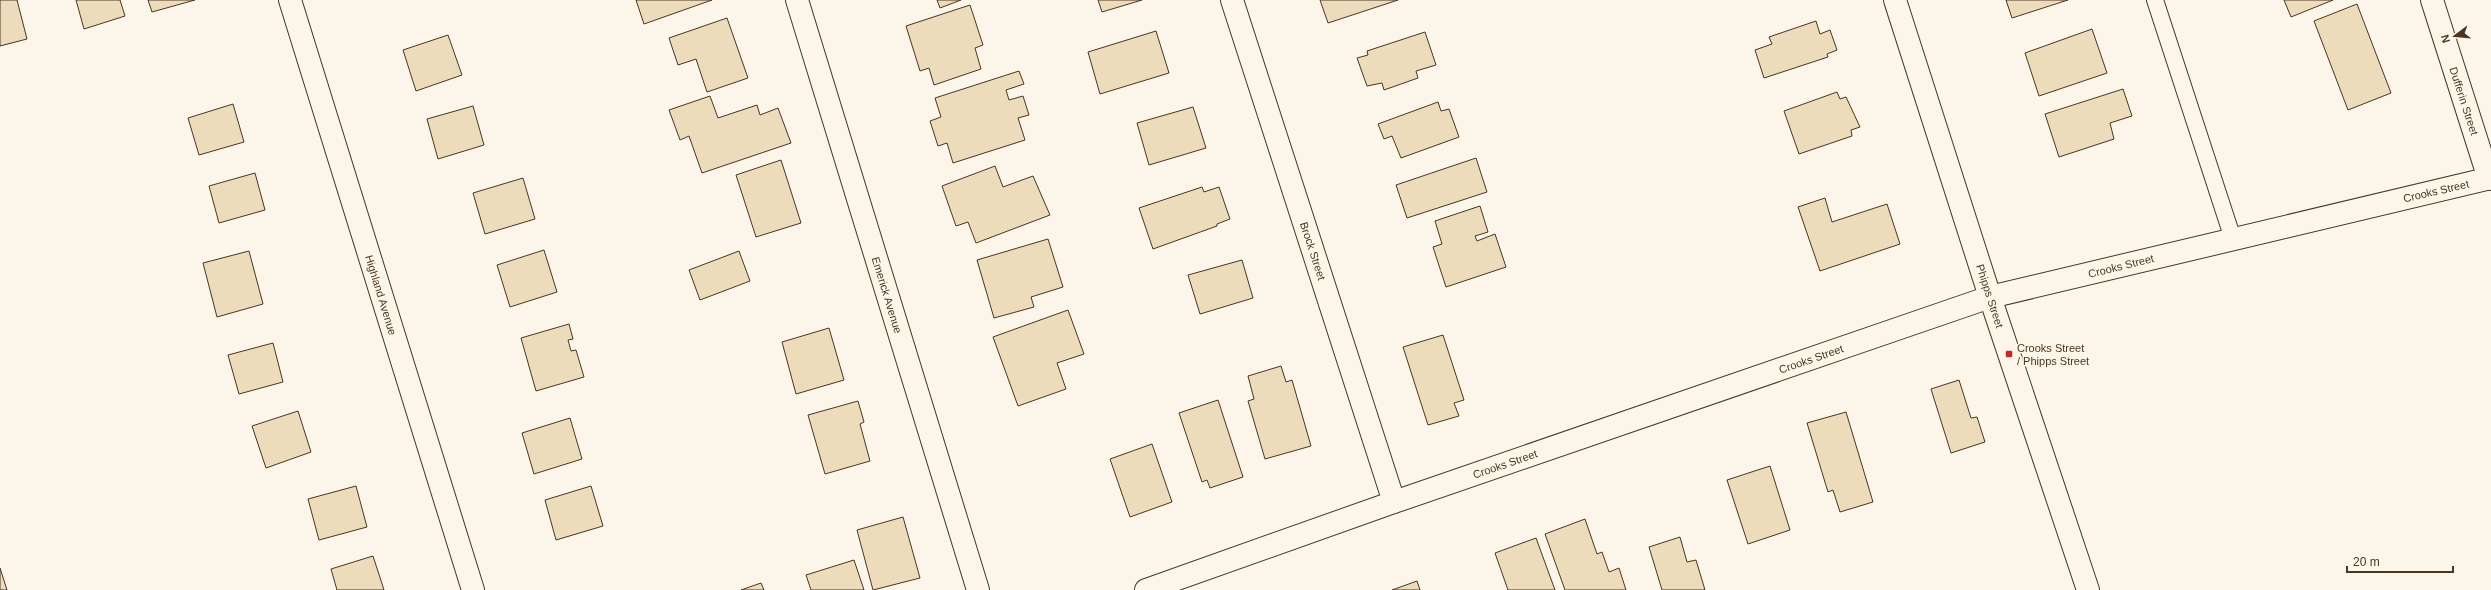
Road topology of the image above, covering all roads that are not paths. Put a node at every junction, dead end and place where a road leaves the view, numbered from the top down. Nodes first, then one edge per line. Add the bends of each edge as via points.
1 (290, 0) edge
2 (797, 0) edge
3 (1232, 0) edge
4 (1895, 0) edge
5 (2155, 0) edge
6 (2432, 0) edge
7 (2490, 178) edge
8 (2233, 239) junction
9 (1990, 298) junction
10 (1394, 502) junction
11 (473, 590) edge
12 (978, 590) edge
13 (1146, 590) edge
14 (2088, 590) edge

1 - 11 street, Highland Avenue
2 - 12 street, Emerick Avenue
3 - 10 street, Brock Street
4 - 9 street, Phipps Street
5 - 8 lane
6 - 7 street, Dufferin Street
7 - 8 street, Crooks Street
8 - 9 street, Crooks Street
9 - 10 street, Crooks Street
9 - 14 street, Phipps Street
10 - 13 street, Crooks Street

